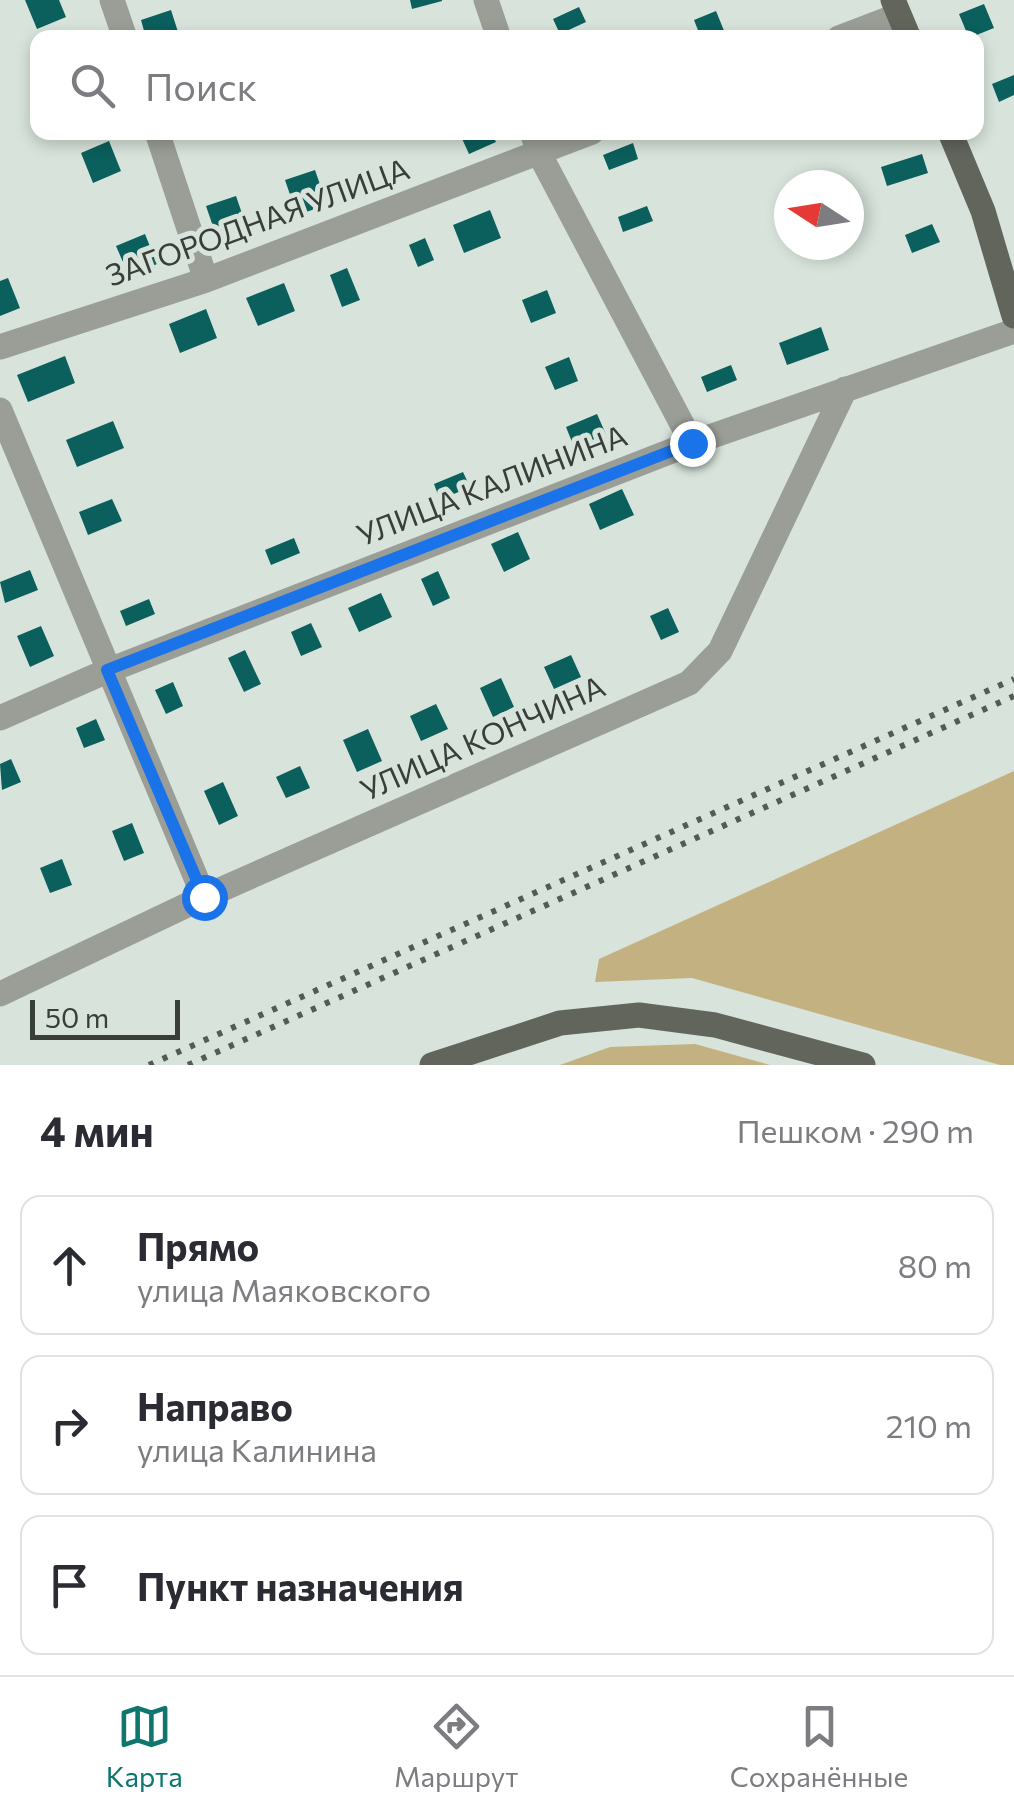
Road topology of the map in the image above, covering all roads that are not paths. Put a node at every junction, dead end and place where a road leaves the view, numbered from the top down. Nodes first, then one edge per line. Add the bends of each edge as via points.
1 (112, 0) edge
2 (486, 0) edge
3 (900, 17) edge
4 (122, 30) edge
5 (496, 30) edge
6 (863, 30) edge
7 (160, 140) edge
8 (953, 140) edge
9 (536, 142) edge
10 (206, 280) junction
11 (1014, 316) edge
12 (1014, 330) edge
13 (0, 347) edge
14 (846, 389) junction
15 (0, 410) edge
16 (692, 443) junction
17 (107, 670) junction
18 (0, 718) edge
19 (204, 897) junction
20 (0, 994) edge
21 (432, 1065) edge
22 (864, 1065) edge

1 - 4 street
2 - 5 street
3 - 6 street
7 - 10 street
8 - 11 main road
9 - 10 street, ЗАГОРОДНАЯ УЛИЦА
9 - 16 street
10 - 13 street, ЗАГОРОДНАЯ УЛИЦА
12 - 14 street, УЛИЦА КАЛИНИНА
14 - 16 street, УЛИЦА КАЛИНИНА
14 - 19 street, УЛИЦА КОНЧИНА via 720,651 689,684
15 - 17 street
16 - 17 street, УЛИЦА КАЛИНИНА
17 - 18 street, УЛИЦА КАЛИНИНА
17 - 19 street
19 - 20 street, УЛИЦА КОНЧИНА
21 - 22 main road via 560,1023 639,1015 715,1024

